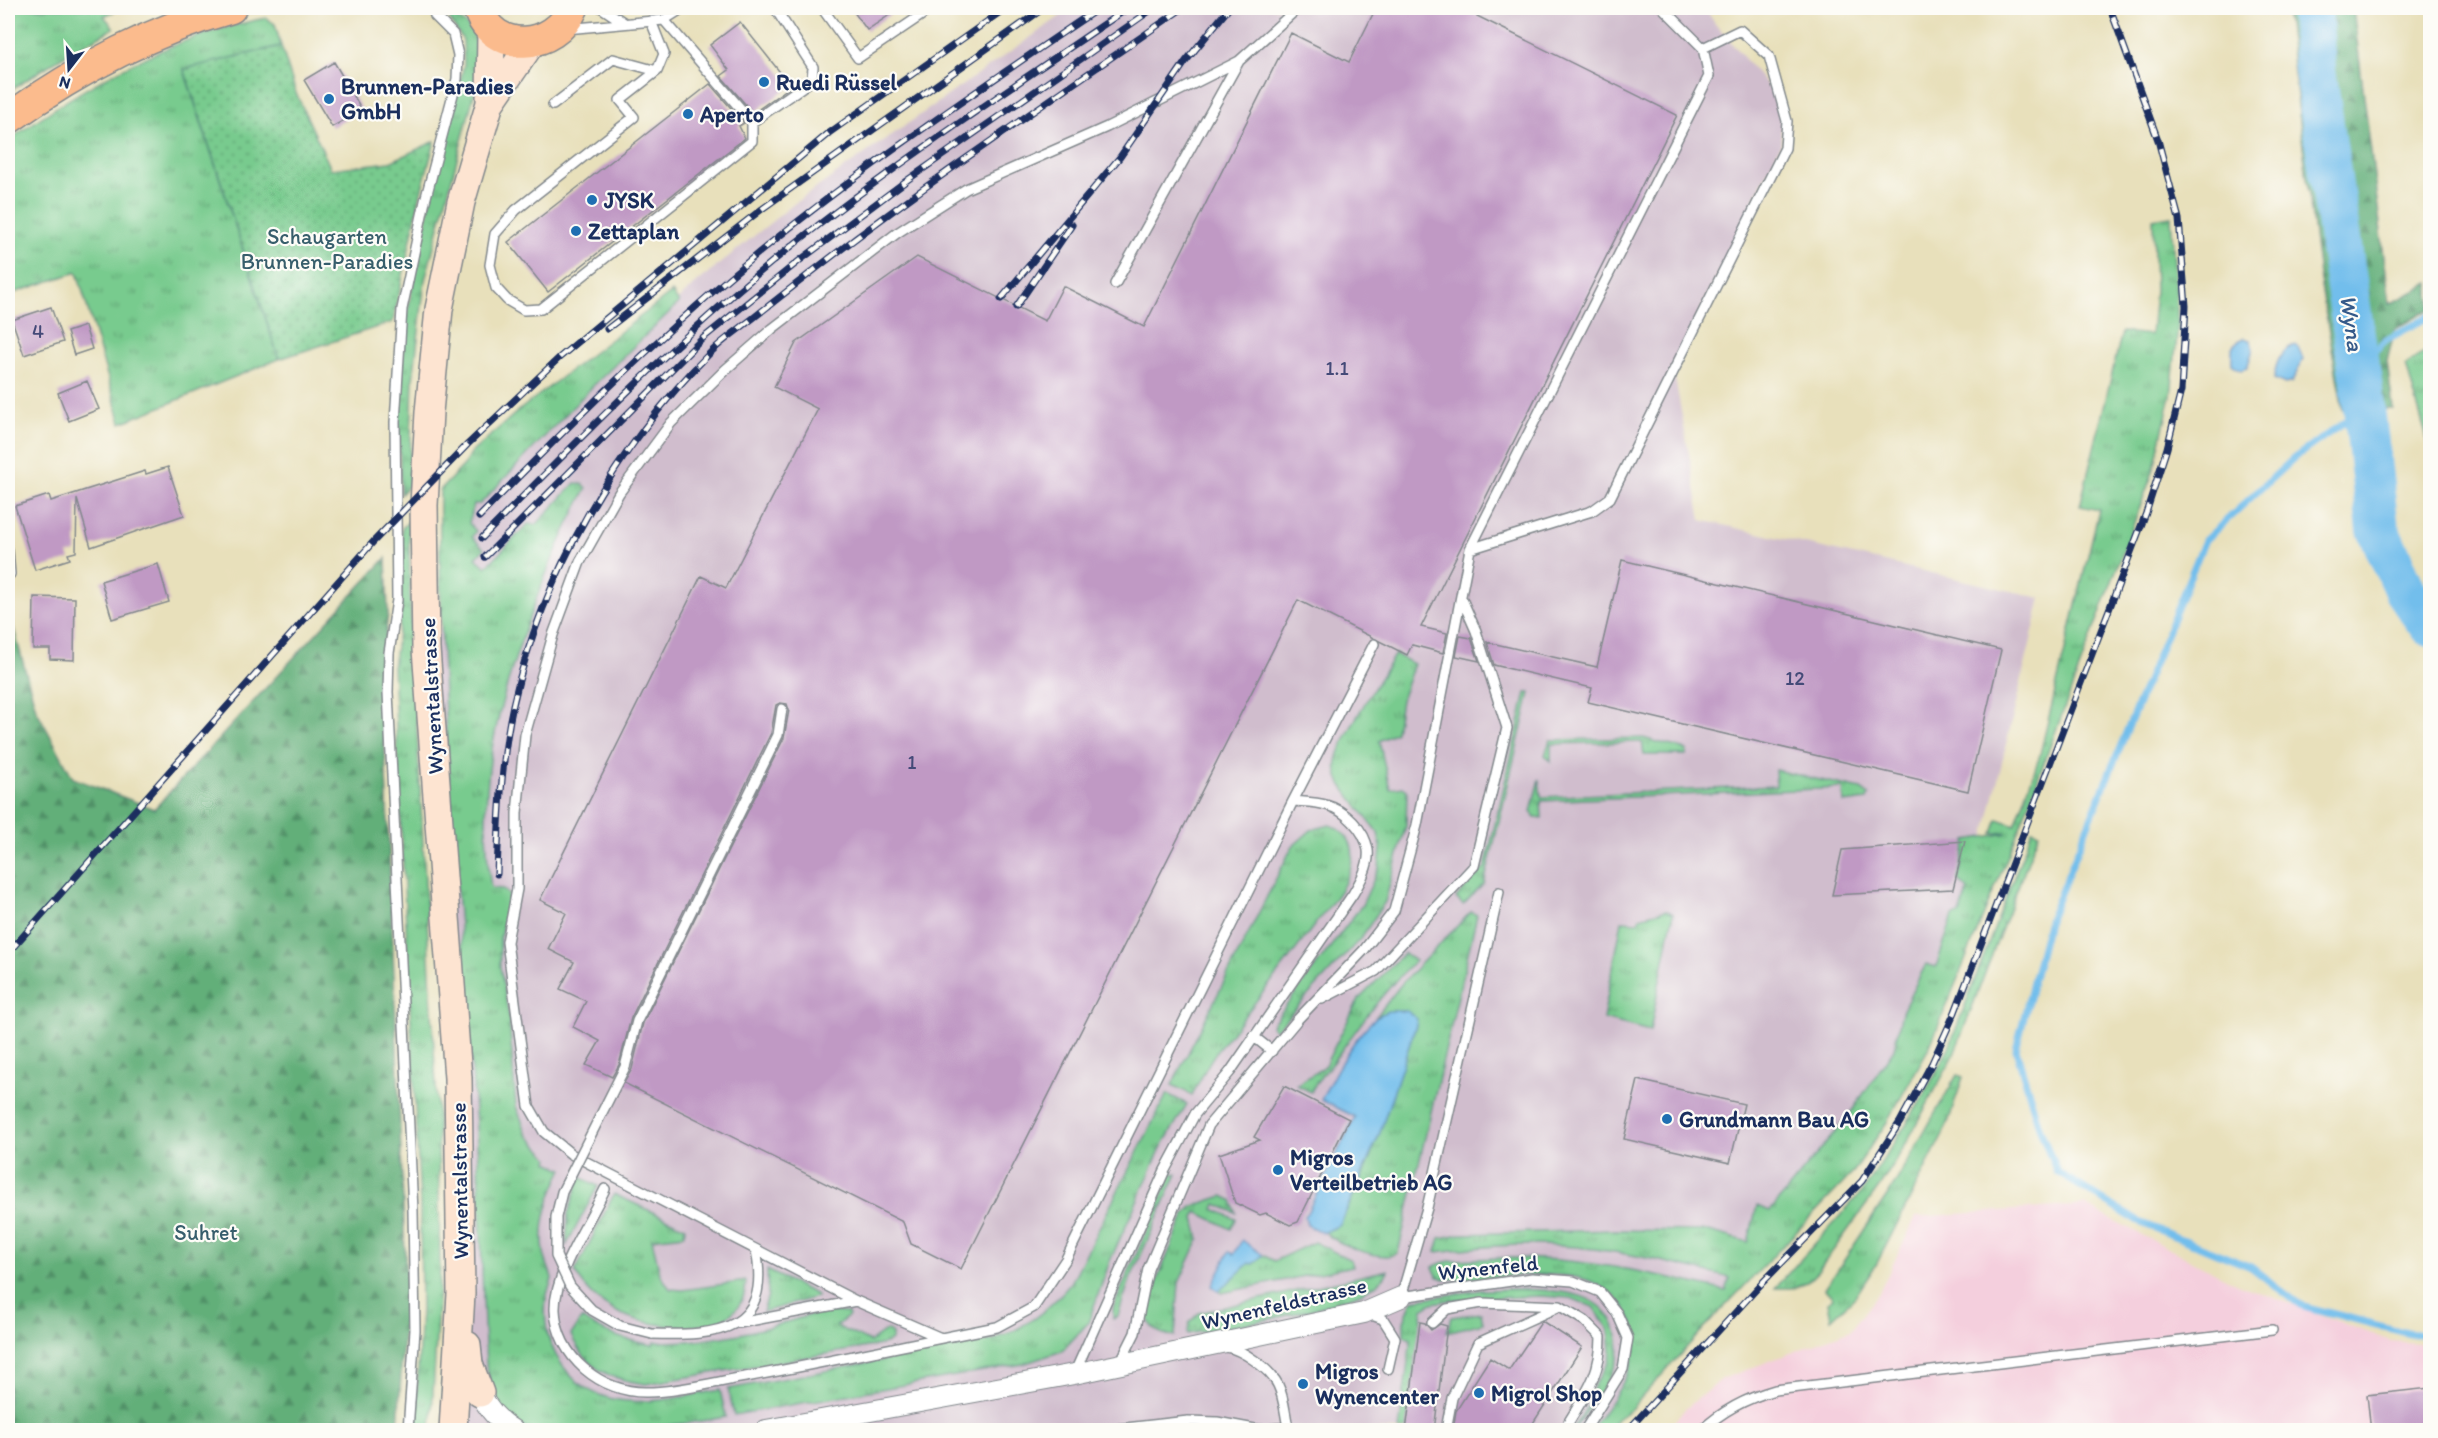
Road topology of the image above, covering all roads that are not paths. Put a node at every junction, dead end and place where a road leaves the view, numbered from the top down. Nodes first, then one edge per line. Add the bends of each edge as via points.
1 (231, 8) edge
2 (433, 8) edge
3 (602, 8) edge
4 (683, 8) edge
5 (776, 8) edge
6 (822, 8) edge
7 (932, 8) edge
8 (1298, 8) edge
9 (1663, 8) edge
10 (477, 14) edge
11 (566, 19) edge
12 (664, 20) junction
13 (651, 21) junction
14 (623, 22) junction
15 (532, 42) junction
16 (1703, 48) junction
17 (1239, 61) junction
18 (657, 71) junction
19 (490, 104) junction
20 (553, 105) dead end
21 (8, 119) edge
22 (752, 122) junction
23 (1115, 284) dead end
24 (1470, 549) junction
25 (8, 550) edge
26 (10, 574) dead end
27 (1461, 597) junction
28 (1374, 644) dead end
29 (782, 709) dead end
30 (1293, 801) junction
31 (1498, 892) dead end
32 (1314, 1003) junction
33 (1254, 1036) junction
34 (1272, 1051) junction
35 (1171, 1159) junction
36 (1190, 1168) junction
37 (605, 1190) dead end
38 (756, 1250) junction
39 (461, 1294) junction
40 (1401, 1297) junction
41 (856, 1301) junction
42 (1560, 1306) junction
43 (1364, 1313) junction
44 (739, 1323) junction
45 (1432, 1323) dead end
46 (2272, 1330) dead end
47 (941, 1338) junction
48 (1205, 1345) junction
49 (1120, 1364) junction
50 (1388, 1369) dead end
51 (1074, 1374) junction
52 (480, 1393) joint
53 (1288, 1429) edge
54 (1260, 1430) edge
55 (408, 1431) edge
56 (453, 1431) edge
57 (513, 1431) edge
58 (766, 1431) edge
59 (1108, 1431) edge
60 (1446, 1431) edge
61 (1564, 1431) edge
62 (1585, 1431) edge
63 (1702, 1431) edge

1 - 21 main road via 124,46
2 - 55 lane via 435,16 453,33 459,55 457,79 402,309 395,422 397,600 388,682 413,1212 415,1330
3 - 14 lane
4 - 12 lane
5 - 22 lane via 813,67 813,80
6 - 7 lane via 858,58
8 - 17 lane
9 - 16 lane
10 - 15 main road via 510,40
10 - 19 main road, Wynentalstrasse
11 - 14 lane
11 - 15 main road via 547,38
12 - 13 lane
12 - 22 lane
13 - 14 lane
13 - 18 lane via 664,54
15 - 19 main road, Wynentalstrasse
16 - 24 lane via 1709,76
16 - 24 lane via 1740,30 1769,56 1787,121 1785,148 1610,498 1592,511
17 - 23 lane
17 - 38 lane via 1107,127 966,189 897,233 771,329 671,423 619,493 580,562 553,635 525,735 517,813 517,889 507,942 529,1106 544,1132 570,1154
18 - 20 lane via 613,59
18 - 22 lane via 620,100 634,117 516,210 495,234 490,265 496,288 507,300 524,310 541,309 753,141
19 - 39 main road, Wynentalstrasse via 461,202 440,309 424,505 426,649 458,1078
24 - 27 lane
25 - 26 lane
27 - 32 lane via 1417,825 1394,911
27 - 32 lane via 1507,728 1474,866 1376,971
28 - 30 lane
29 - 44 lane, bridge via 778,735 637,1021 625,1067 562,1192 556,1217 556,1256 570,1286 592,1310 620,1326 652,1334 712,1332
30 - 33 lane via 1327,805 1344,813 1359,828 1368,851 1353,894
30 - 47 lane via 1066,1259 1034,1307 996,1328
31 - 40 lane, Wynenfeldstrasse via 1429,1200
32 - 34 lane
33 - 34 lane
33 - 35 lane via 1195,1114
34 - 36 lane via 1209,1125
35 - 36 lane
35 - 51 lane
36 - 49 lane via 1148,1269 1135,1333
37 - 47 lane via 558,1283 555,1309 558,1334 574,1361 595,1378 647,1392 801,1367
38 - 41 lane
38 - 44 lane via 761,1276 756,1297
39 - 52 main road, Wynentalstrasse via 469,1364
39 - 56 main road, Wynentalstrasse
40 - 43 street, Wynenfeldstrasse
40 - 62 lane, Wynenfeld via 1532,1278 1573,1281 1600,1292 1617,1313 1628,1338 1623,1369
41 - 44 lane
41 - 47 lane
42 - 45 lane via 1482,1303 1447,1309
42 - 60 lane via 1478,1343 1452,1398
42 - 61 lane via 1585,1321 1600,1337 1601,1360
43 - 48 street, Wynenfeldstrasse
43 - 50 lane via 1383,1319 1395,1338
46 - 63 lane via 1775,1390 1718,1414
48 - 49 street, Wynenfeldstrasse
48 - 53 lane via 1235,1348 1266,1371 1278,1385
49 - 51 street, Wynenfeldstrasse
51 - 58 street, Wynenfeldstrasse
52 - 57 street via 488,1408
53 - 54 lane
54 - 59 lane via 1188,1421

